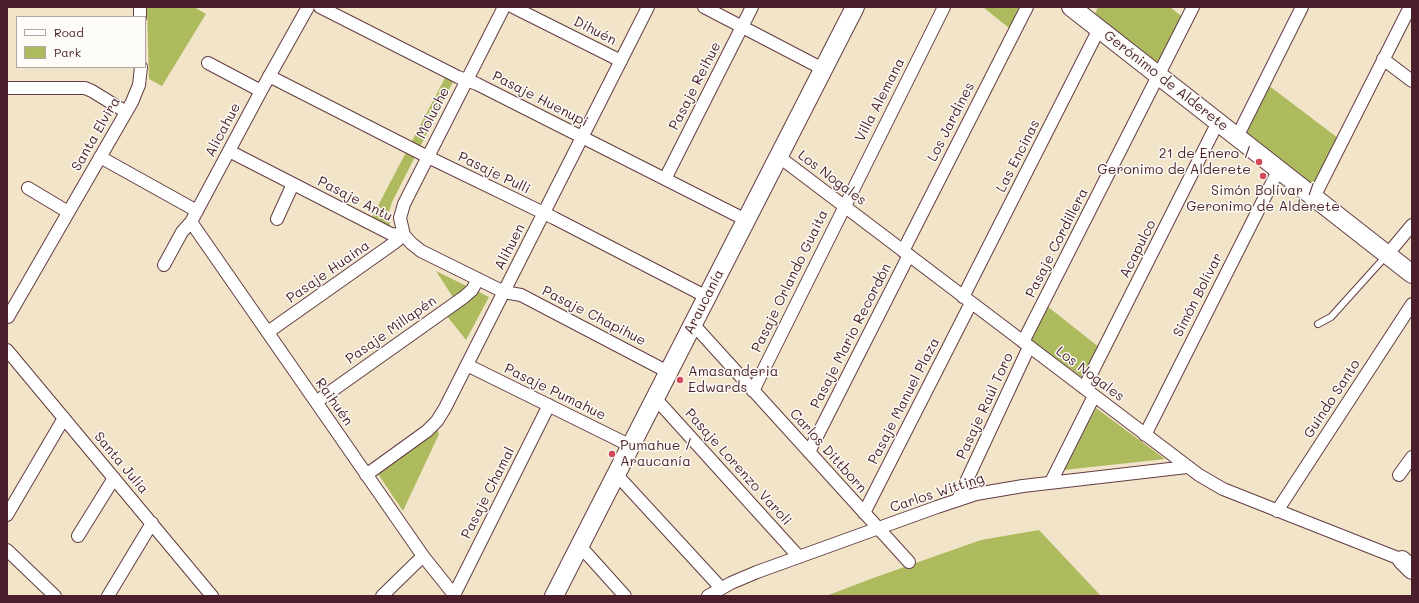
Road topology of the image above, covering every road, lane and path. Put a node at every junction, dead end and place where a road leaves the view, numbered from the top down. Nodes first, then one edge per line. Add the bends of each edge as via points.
1 (308, 7) edge
2 (320, 7) edge
3 (504, 7) edge
4 (513, 7) edge
5 (648, 7) edge
6 (704, 7) edge
7 (752, 7) edge
8 (855, 7) edge
9 (944, 7) edge
10 (1027, 7) edge
11 (1193, 7) edge
12 (1302, 7) edge
13 (1410, 7) edge
14 (1079, 10) edge
15 (742, 27) junction
16 (1099, 29) junction
17 (1383, 59) junction
18 (621, 61) junction
19 (208, 62) dead end
20 (141, 68) edge
21 (823, 69) junction
22 (1158, 75) junction
23 (269, 76) junction
24 (467, 80) junction
25 (1412, 81) edge
26 (7, 88) edge
27 (261, 91) junction
28 (126, 112) junction
29 (1218, 122) junction
30 (1237, 136) junction
31 (582, 137) junction
32 (229, 152) junction
33 (778, 156) junction
34 (100, 157) junction
35 (428, 157) junction
36 (1278, 169) junction
37 (665, 179) junction
38 (293, 184) junction
39 (28, 188) dead end
40 (1314, 197) junction
41 (844, 206) junction
42 (197, 211) junction
43 (68, 212) junction
44 (543, 214) junction
45 (276, 219) dead end
46 (746, 220) junction
47 (191, 222) junction
48 (1412, 225) edge
49 (404, 235) junction
50 (906, 253) junction
51 (1387, 255) junction
52 (164, 265) dead end
53 (1412, 274) edge
54 (478, 279) junction
55 (504, 292) junction
56 (707, 297) junction
57 (967, 300) junction
58 (1412, 304) edge
59 (7, 316) edge
60 (693, 324) junction
61 (1318, 324) dead end
62 (268, 332) junction
63 (1026, 345) junction
64 (9, 357) edge
65 (467, 365) junction
66 (668, 372) junction
67 (1084, 388) junction
68 (753, 391) junction
69 (1094, 396) junction
70 (655, 398) junction
71 (316, 402) junction
72 (548, 405) junction
73 (64, 418) junction
74 (1145, 435) junction
75 (631, 446) junction
76 (809, 452) junction
77 (1412, 457) edge
78 (1187, 467) junction
79 (616, 474) junction
80 (366, 475) junction
81 (1399, 475) dead end
82 (114, 478) junction
83 (1051, 482) junction
84 (958, 499) junction
85 (1277, 511) junction
86 (864, 513) junction
87 (7, 514) edge
88 (152, 523) junction
89 (878, 528) junction
90 (78, 536) dead end
91 (580, 546) junction
92 (7, 550) edge
93 (423, 556) junction
94 (800, 557) junction
95 (908, 562) dead end
96 (1409, 564) edge
97 (721, 588) junction
98 (454, 595) edge
99 (55, 596) edge
100 (108, 596) edge
101 (212, 596) edge
102 (382, 596) edge
103 (554, 596) edge
104 (625, 596) edge
105 (708, 596) edge

1 - 23 street, Alicahue
2 - 24 street, Pasaje Huenupi
3 - 24 street, Moluche
4 - 18 street, Dihuén
5 - 18 street, Alihuen
6 - 15 street
7 - 15 street, Pasaje Reihue
8 - 21 street, Araucanía
9 - 41 street, Villa Alemana
10 - 50 street, Los Jardines
11 - 22 street, Pasaje Cordillera
12 - 30 street
13 - 17 street
14 - 16 street, Gerónimo de Alderete
15 - 21 street
15 - 37 street, Pasaje Reihue
16 - 22 street, Gerónimo de Alderete
16 - 57 street, Las Encinas
17 - 25 street
17 - 40 street
18 - 31 street, Alihuen
19 - 27 street
20 - 28 street, Santa Elvira via 137,89
21 - 33 street, Araucanía
22 - 29 street, Gerónimo de Alderete
22 - 63 street, Pasaje Cordillera
23 - 27 street, Alicahue
23 - 35 street, Pasaje Pulli
24 - 31 street, Pasaje Huenupi
24 - 35 street, Moluche
26 - 28 street via 85,88
27 - 32 street, Alicahue
28 - 34 street, Santa Elvira
29 - 30 street, Gerónimo de Alderete
29 - 67 street, Acapulco
30 - 36 street, Gerónimo de Alderete
31 - 37 street, Pasaje Huenupi
31 - 44 street, Alihuen
32 - 38 street, Pasaje Antu
32 - 42 street, Alicahue
33 - 41 street, Los Nogales
33 - 46 street, Araucanía
34 - 42 street
34 - 43 street, Santa Elvira
35 - 44 street, Pasaje Pulli
35 - 49 street, Moluche via 401,211
36 - 40 street, Gerónimo de Alderete
36 - 74 street, Simón Bolívar
37 - 46 street, Pasaje Huenupi
38 - 45 street
38 - 49 street, Pasaje Antu via 391,234
39 - 43 street
40 - 51 street, Gerónimo de Alderete
41 - 50 street, Los Nogales
41 - 68 street, Pasaje Orlando Guaita
42 - 47 street, Alicahue
43 - 59 street, Santa Elvira
44 - 55 street, Alihuen
44 - 56 street, Pasaje Pulli
46 - 56 street, Araucanía
47 - 52 street, Alicahue via 182,232
47 - 62 street, Raihuén
48 - 51 street
49 - 54 street, Pasaje Chapihue via 421,251
49 - 62 street, Pasaje Huaina
50 - 57 street, Los Nogales
50 - 76 street, Pasaje Mario Recordón
51 - 53 street, Gerónimo de Alderete
51 - 61 lane via 1331,317
54 - 55 street, Pasaje Chapihue
54 - 71 street, Pasaje Millapén via 464,298
55 - 65 street, Alihuen
55 - 66 street, Pasaje Chapihue via 521,295
56 - 60 street, Araucanía
57 - 63 street, Los Nogales
57 - 86 street, Pasaje Manuel Plaza
58 - 85 street, Guindo Santo
60 - 66 street, Araucanía
60 - 68 street, Carlos Dittborn
62 - 71 street, Raihuén
63 - 67 street, Los Nogales
63 - 84 street, Pasaje Raúl Toro
64 - 73 street, Santa Julia
65 - 72 street, Pasaje Pumahue
65 - 80 street, Alihuen via 445,408 427,431
66 - 70 street, Araucanía
67 - 69 street, Los Nogales
68 - 76 street, Carlos Dittborn
69 - 74 street, Los Nogales
69 - 83 street
70 - 75 street, Araucanía
70 - 94 street, Pasaje Lorenzo Varoli
71 - 80 street, Raihuén
72 - 75 street, Pasaje Pumahue
72 - 98 street, Pasaje Chamal
73 - 82 street, Santa Julia
73 - 87 street
74 - 78 street, Los Nogales
75 - 79 street, Araucanía
76 - 86 street, Carlos Dittborn
77 - 81 street
78 - 83 street, Carlos Witting
78 - 85 street, Los Nogales via 1223,489
79 - 91 street, Araucanía
79 - 97 street
80 - 93 street, Raihuén
82 - 88 street, Santa Julia
82 - 90 street
83 - 84 street, Carlos Witting
84 - 89 street, Carlos Witting
85 - 96 street, Los Nogales
86 - 89 street, Carlos Dittborn
88 - 100 street
88 - 101 street, Santa Julia
89 - 94 street, Carlos Witting
89 - 95 street, Carlos Dittborn
91 - 103 street, Araucanía
91 - 104 street
92 - 99 street
93 - 98 street, Raihuén
93 - 102 street
94 - 97 street, Carlos Witting
97 - 105 street, Carlos Witting

